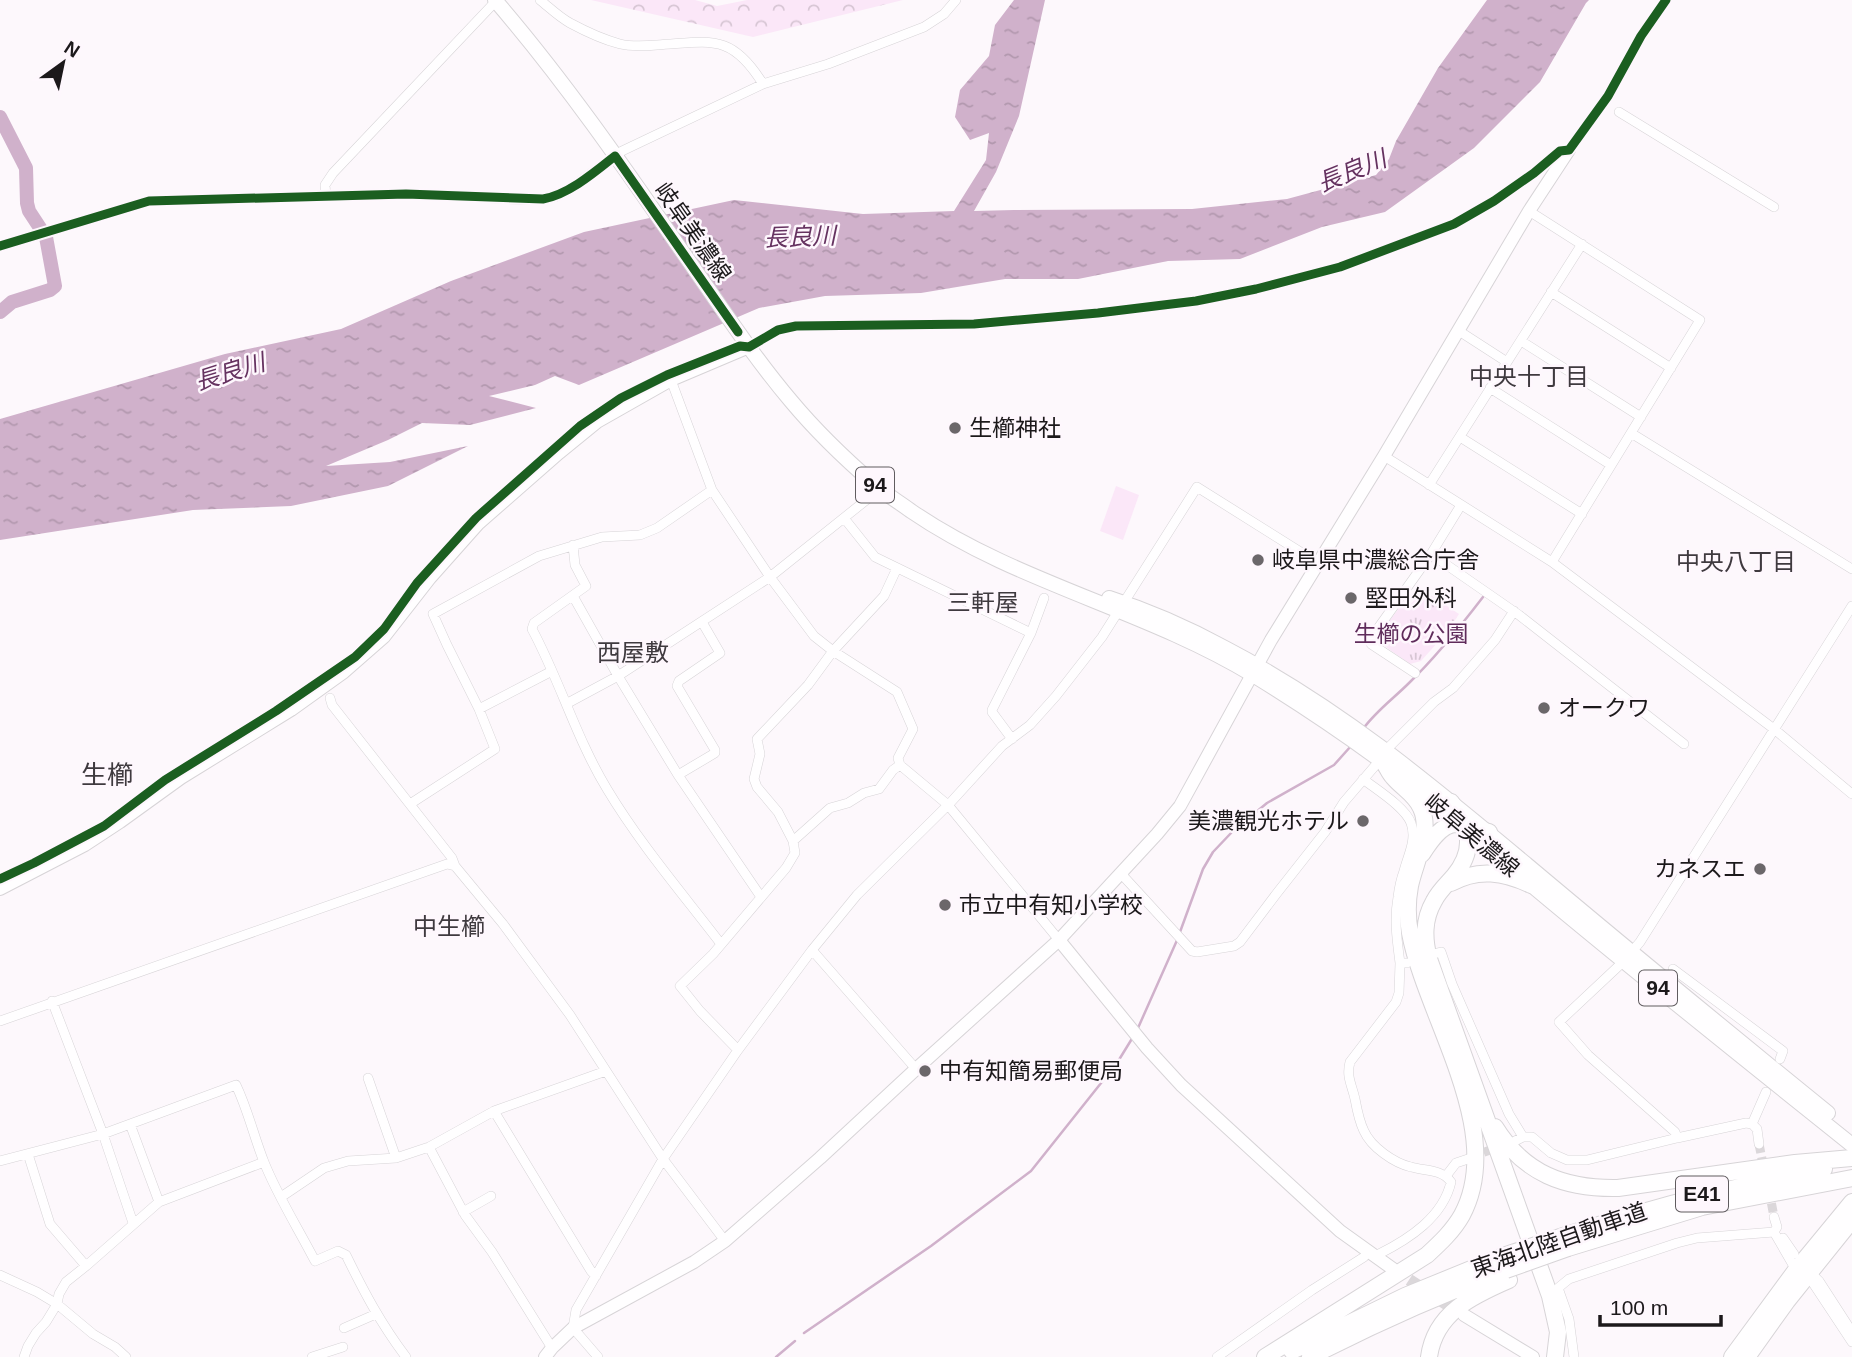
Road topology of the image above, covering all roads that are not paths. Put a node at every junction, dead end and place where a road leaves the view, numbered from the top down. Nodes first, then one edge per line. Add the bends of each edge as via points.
1 (540, 0) edge
2 (956, 0) edge
3 (1666, 0) edge
4 (495, 1) edge
5 (763, 84) junction
6 (1619, 112) dead end
7 (1569, 150) junction
8 (615, 156) junction
9 (326, 196) junction
10 (1774, 207) dead end
11 (1529, 211) junction
12 (1582, 244) junction
13 (0, 246) edge
14 (1551, 292) junction
15 (1458, 331) junction
16 (1521, 341) junction
17 (749, 347) junction
18 (1507, 362) junction
19 (1671, 368) junction
20 (669, 377) junction
21 (1490, 388) junction
22 (1641, 417) junction
23 (1631, 433) junction
24 (1460, 437) junction
25 (1384, 456) junction
26 (1611, 465) junction
27 (1429, 485) junction
28 (880, 489) junction
29 (712, 490) junction
30 (1461, 505) junction
31 (1581, 514) junction
32 (844, 518) junction
33 (573, 545) junction
34 (1431, 554) junction
35 (1552, 562) junction
36 (1318, 563) junction
37 (897, 568) junction
38 (1852, 569) edge
39 (770, 577) junction
40 (573, 596) junction
41 (1044, 598) dead end
42 (1852, 606) edge
43 (1122, 607) junction
44 (1514, 611) junction
45 (702, 621) junction
46 (1031, 633) junction
47 (832, 651) junction
48 (1254, 669) junction
49 (552, 671) junction
50 (1415, 673) dead end
51 (618, 676) junction
52 (330, 698) dead end
53 (566, 705) junction
54 (479, 709) junction
55 (1774, 729) junction
56 (1012, 739) junction
57 (1684, 744) dead end
58 (1383, 758) junction
59 (900, 765) junction
60 (678, 775) junction
61 (1363, 779) junction
62 (1852, 794) edge
63 (1451, 802) junction
64 (410, 804) junction
65 (948, 805) junction
66 (1467, 828) junction
67 (1489, 832) junction
68 (793, 841) junction
69 (1417, 862) junction
70 (455, 866) junction
71 (1122, 873) junction
72 (1531, 886) junction
73 (0, 889) edge
74 (1441, 890) junction
75 (761, 897) junction
76 (1059, 940) junction
77 (721, 944) junction
78 (812, 950) junction
79 (1437, 953) dead end
80 (1628, 956) junction
81 (1673, 970) dead end
82 (52, 1001) junction
83 (0, 1021) edge
84 (738, 1050) junction
85 (1780, 1059) dead end
86 (916, 1069) junction
87 (606, 1071) junction
88 (368, 1077) dead end
89 (1468, 1084) junction
90 (1766, 1092) dead end
91 (494, 1111) junction
92 (130, 1124) junction
93 (1752, 1124) junction
94 (1852, 1133) edge
95 (103, 1134) junction
96 (1677, 1138) junction
97 (1759, 1144) tunnel mouth
98 (1852, 1145) edge
99 (429, 1147) junction
100 (28, 1154) junction
101 (1471, 1157) tunnel mouth
102 (396, 1158) junction
103 (663, 1159) junction
104 (0, 1161) edge
105 (264, 1162) junction
106 (1847, 1167) edge
107 (1446, 1176) junction
108 (491, 1196) dead end
109 (281, 1197) junction
110 (159, 1202) junction
111 (1852, 1202) edge
112 (463, 1212) junction
113 (1852, 1220) edge
114 (133, 1223) junction
115 (1775, 1225) junction
116 (725, 1241) junction
117 (1565, 1247) junction
118 (1372, 1255) junction
119 (86, 1266) junction
120 (1507, 1268) junction
121 (1393, 1269) tunnel mouth
122 (1803, 1269) junction
123 (0, 1275) edge
124 (596, 1276) junction
125 (57, 1304) junction
126 (376, 1314) junction
127 (1464, 1315) tunnel mouth
128 (344, 1328) dead end
129 (573, 1328) junction
130 (1852, 1332) edge
131 (1852, 1342) edge
132 (344, 1348) dead end
133 (549, 1352) edge
134 (24, 1357) edge
135 (126, 1357) edge
136 (312, 1357) edge
137 (406, 1357) edge
138 (598, 1357) edge
139 (1216, 1357) edge
140 (1265, 1357) edge
141 (1280, 1357) edge
142 (1310, 1357) edge
143 (1429, 1357) edge
144 (1533, 1357) edge
145 (1544, 1357) edge
146 (1555, 1357) edge
147 (1574, 1357) edge
148 (1732, 1357) edge
149 (1747, 1357) edge

1 - 5 street via 569,23 620,44 721,44 748,61
2 - 5 street via 924,27
3 - 7 street
4 - 8 main road, 岐阜美濃線 / 94
4 - 9 street via 333,173 325,185
5 - 8 street
6 - 10 street
7 - 11 street
7 - 17 street via 1454,224 1340,267 1256,289 1196,301 974,324 796,326 778,330
8 - 9 street via 566,191 543,199
8 - 17 main road, 岐阜美濃線 / 94
9 - 13 street via 149,201
11 - 12 street
11 - 15 street
12 - 14 street
12 - 19 street via 1700,320
14 - 16 street
14 - 19 street
15 - 18 street
15 - 25 street
16 - 18 street
16 - 22 street
17 - 20 street
17 - 28 main road, 岐阜美濃線 / 94 via 836,450
18 - 21 street
19 - 22 street
20 - 29 street
20 - 73 street via 597,422 478,524 384,637 344,672 85,845
21 - 24 street
21 - 26 street
22 - 23 street
23 - 26 street
23 - 38 street
24 - 27 street
24 - 31 street
25 - 27 street
25 - 36 street
26 - 31 street
27 - 30 street
28 - 32 street
28 - 43 main road, 岐阜美濃線 / 94 via 931,525 992,558
29 - 33 street via 640,535 602,537
29 - 39 street
30 - 34 street
30 - 35 street
31 - 35 street
32 - 37 street via 874,557
32 - 39 street
33 - 40 street via 575,565 586,586
33 - 54 street via 539,556 433,614
34 - 44 street
34 - 50 street via 1371,638 1371,644
35 - 55 street
36 - 43 street via 1197,486
36 - 48 street
37 - 46 street
37 - 47 street via 884,596
39 - 45 street
39 - 47 street via 808,631
40 - 49 street via 534,623
40 - 51 street
41 - 46 street
42 - 55 street
43 - 48 main road, 岐阜美濃線 / 94 via 1165,618
43 - 56 street via 1056,696
44 - 57 street
44 - 58 street via 1453,688 1434,702
45 - 51 street
45 - 60 street via 720,653 677,686 715,753
46 - 56 street via 992,710
47 - 59 street via 897,692 913,729 898,758
47 - 68 street via 808,685 757,739 760,754 754,779
48 - 58 main road, 岐阜美濃線 / 94 via 1329,709
48 - 71 street via 1181,806
49 - 53 street
49 - 54 street
51 - 53 street
51 - 60 street
52 - 64 street
53 - 77 street via 607,789 657,863
54 - 64 street via 495,749
55 - 62 street
55 - 80 street
56 - 65 street
58 - 61 street
58 - 63 main road, 岐阜美濃線 / 94
58 - 66 main road, 岐阜美濃線 / 94
58 - 69 highway via 1423,811
59 - 65 street
59 - 68 street via 879,789 830,808
60 - 75 street
61 - 71 street via 1234,946 1192,951
61 - 107 street via 1404,812 1413,834 1395,926 1404,963 1399,993 1350,1062 1349,1082 1364,1133 1375,1146 1408,1167
63 - 66 highway
63 - 67 main road, 岐阜美濃線 / 94
64 - 70 street
65 - 76 street
65 - 78 street via 857,895
66 - 67 highway
66 - 69 highway via 1452,824 1442,829
66 - 72 main road, 岐阜美濃線 / 94
66 - 74 highway via 1469,849 1460,869
67 - 80 main road, 岐阜美濃線 / 94
68 - 75 street via 795,853
69 - 89 highway via 1408,900 1410,933 1419,967
70 - 82 street via 447,864
70 - 87 street via 515,939
71 - 76 street
72 - 74 highway via 1515,877 1476,873
72 - 80 main road, 岐阜美濃線 / 94
74 - 89 highway via 1427,918 1425,944
75 - 77 street
76 - 86 street
76 - 118 street via 1181,1085
77 - 84 street via 680,986
78 - 84 street
78 - 86 street
79 - 96 street via 1441,952 1519,1139 1532,1137 1567,1160 1587,1160
80 - 94 main road, 岐阜美濃線 / 94
80 - 96 street via 1559,1022
80 - 98 main road, 岐阜美濃線 / 94
81 - 85 street via 1783,1051
82 - 83 street
82 - 95 street
84 - 103 street
86 - 116 street
87 - 91 street
87 - 103 street
88 - 102 street
89 - 106 highway via 1514,1152 1543,1174 1577,1186 1618,1188 1795,1163
89 - 140 highway via 1476,1168 1468,1201 1452,1229 1409,1268
89 - 145 highway via 1541,1298 1547,1331
89 - 146 highway via 1550,1296 1558,1332
90 - 93 street
91 - 99 street
91 - 124 street
92 - 95 street
92 - 105 street via 236,1085
92 - 110 street
93 - 96 street
93 - 97 street
95 - 100 street
95 - 114 street
99 - 102 street
99 - 112 street
100 - 104 street
100 - 119 street via 50,1224
101 - 107 street via 1456,1163
102 - 109 street via 348,1161 324,1168
103 - 116 street
103 - 124 street
105 - 109 street
105 - 110 street
106 - 117 highway, 東海北陸自動車道 / E41
106 - 117 highway, 東海北陸自動車道 / E41 via 1761,1181 1637,1212
107 - 118 street via 1451,1182 1448,1192 1434,1215 1415,1232
108 - 112 street
109 - 126 street via 315,1261 338,1251 346,1255
110 - 114 street
111 - 122 highway
112 - 133 street via 492,1252
113 - 122 highway
114 - 119 street
115 - 122 street
115 - 122 street
115 - 147 street via 1677,1243 1569,1279 1558,1288 1569,1319
116 - 129 street
117 - 120 highway, 東海北陸自動車道 / E41, bridge
117 - 120 highway
118 - 121 street
118 - 139 street via 1312,1290
119 - 125 street via 66,1282
120 - 141 highway, 東海北陸自動車道 / E41 via 1405,1296
120 - 142 highway, 東海北陸自動車道 / E41
120 - 143 highway via 1444,1320
122 - 130 street via 1819,1280
122 - 131 street
122 - 148 highway
122 - 149 highway via 1787,1301
123 - 125 street
124 - 129 street via 576,1310
125 - 134 street
125 - 135 street
126 - 128 street
126 - 137 street
127 - 144 street
129 - 133 street
129 - 138 street
132 - 136 street

